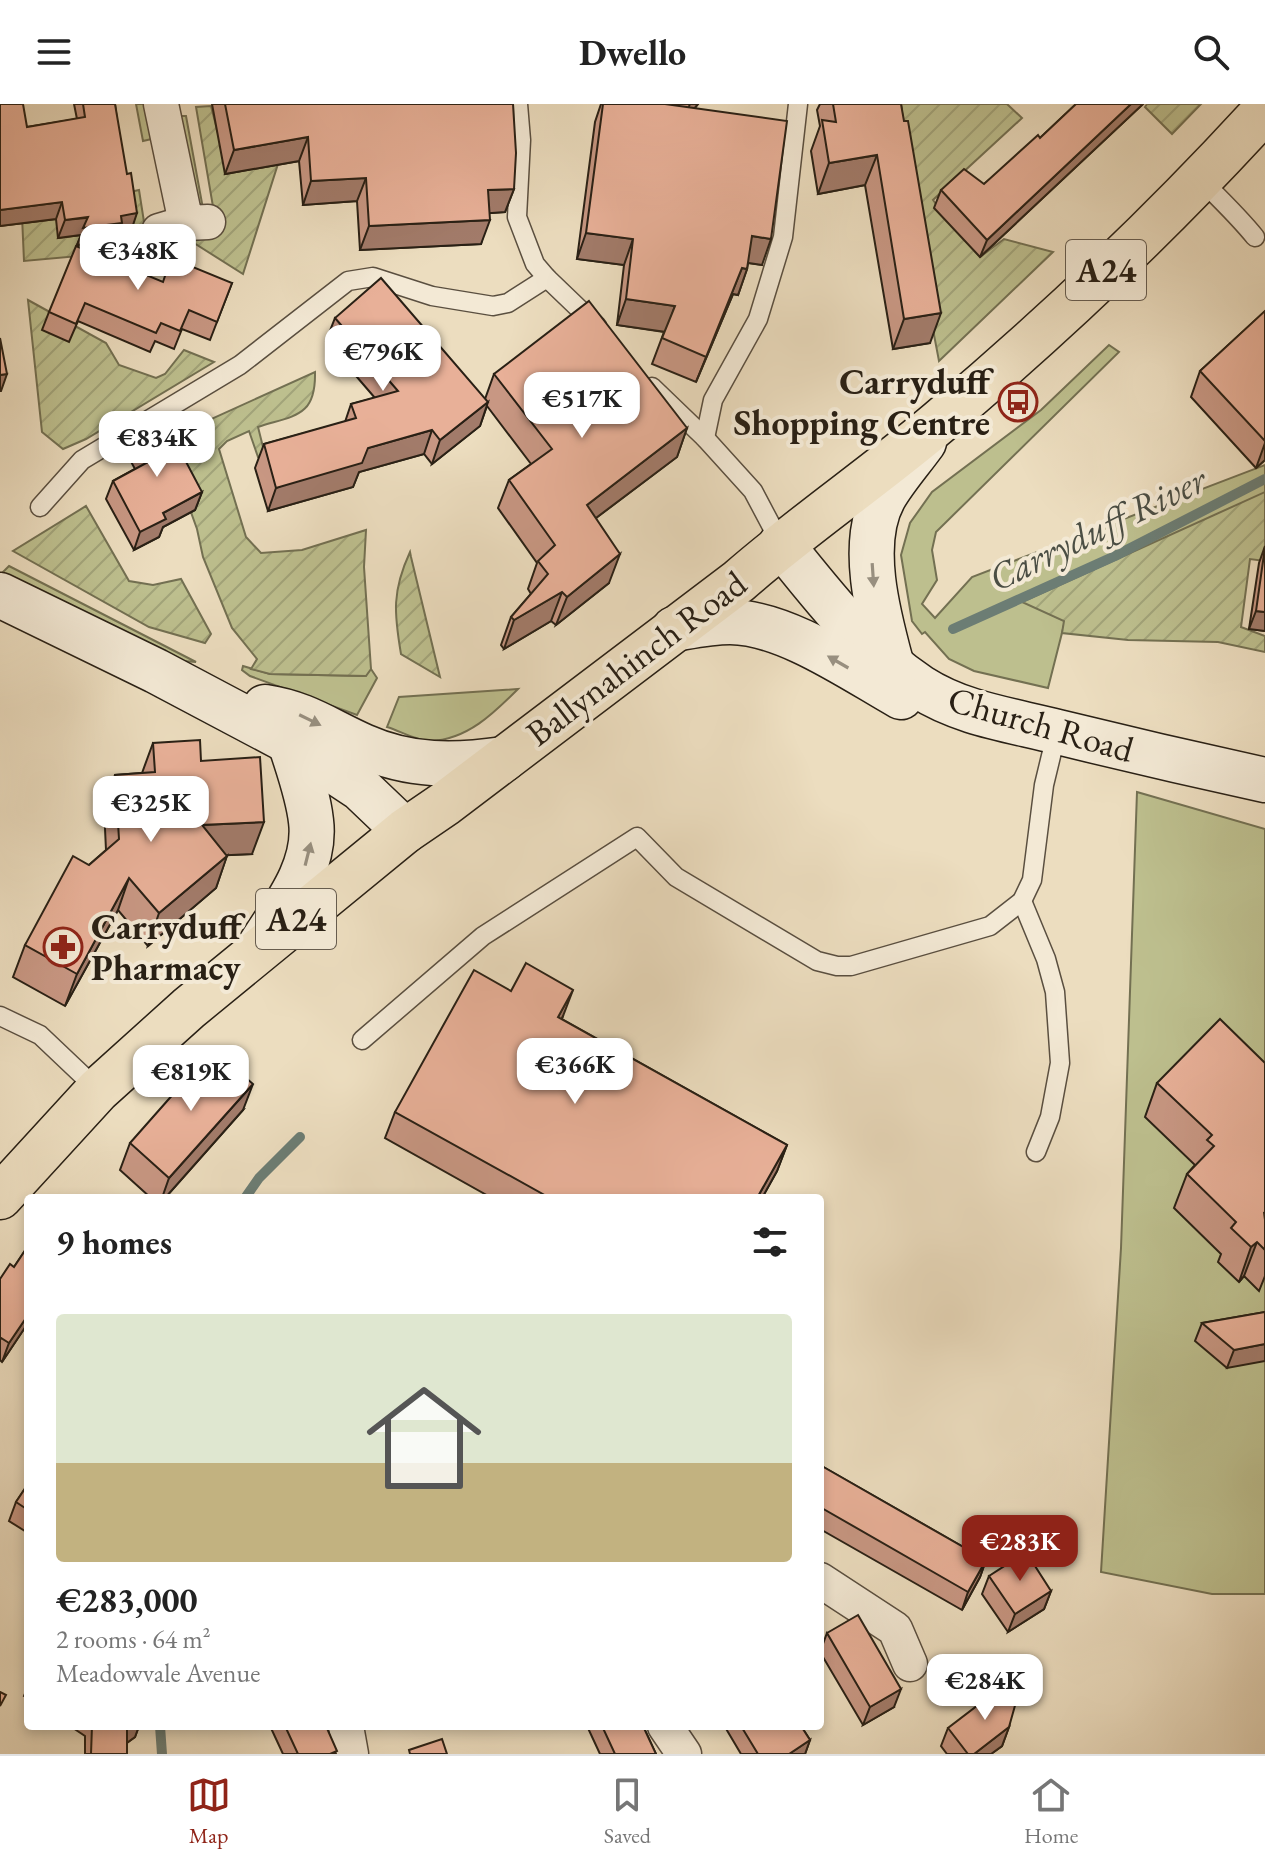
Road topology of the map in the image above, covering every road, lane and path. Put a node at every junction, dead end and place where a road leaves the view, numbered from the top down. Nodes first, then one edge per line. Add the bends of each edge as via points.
1 (161, 104) edge
2 (518, 104) edge
3 (798, 104) edge
4 (1265, 110) edge
5 (1201, 180) junction
6 (184, 225) dead end
7 (1255, 237) dead end
8 (547, 278) junction
9 (610, 341) edge
10 (640, 374) edge
11 (939, 422) junction
12 (705, 438) junction
13 (40, 507) dead end
14 (781, 544) junction
15 (0, 595) edge
16 (674, 629) junction
17 (892, 666) junction
18 (207, 698) junction
19 (962, 709) junction
20 (1057, 731) junction
21 (290, 742) junction
22 (504, 759) junction
23 (1265, 780) edge
24 (405, 831) junction
25 (1022, 901) junction
26 (259, 947) junction
27 (0, 1016) edge
28 (362, 1040) dead end
29 (98, 1090) junction
30 (1036, 1152) dead end
31 (0, 1197) edge
32 (824, 1583) edge
33 (910, 1664) dead end
34 (347, 1730) edge
35 (668, 1730) edge
36 (351, 1754) edge
37 (684, 1754) edge

1 - 6 street
2 - 8 lane via 517,217 535,264
3 - 12 lane via 783,237 758,319 713,400
4 - 5 highway, Ballynahinch Road / A24
5 - 7 lane
5 - 11 highway, Ballynahinch Road / A24
8 - 9 lane
8 - 13 lane via 508,303 493,306 432,296 373,277 348,281 240,365 82,460
10 - 12 lane
11 - 14 highway, Ballynahinch Road / A24
11 -> 17 main road via 883,499 872,536 876,606
12 - 14 lane via 753,491
14 - 16 highway, Ballynahinch Road / A24
14 - 17 main road, Church Road via 851,628
15 - 18 main road
19 -> 16 main road via 906,700 818,650 760,626 732,622
16 - 22 highway, Ballynahinch Road / A24
17 - 19 main road, Church Road
18 - 21 main road
18 -> 22 main road via 292,711 386,755 458,765
19 - 20 main road, Church Road
20 - 23 main road, Church Road
20 - 25 lane via 1032,880
21 - 24 main road via 361,789
26 -> 21 main road via 303,873 311,844 305,789
22 - 24 highway, Ballynahinch Road / A24
24 - 26 highway, Ballynahinch Road / A24
25 - 28 lane via 990,926 837,966 792,949 676,877 637,837 483,936
25 - 30 lane via 1055,992 1060,1063 1050,1117
26 - 29 highway, Ballynahinch Road / A24
27 - 29 lane via 40,1035
29 - 31 highway, Ballynahinch Road / A24
32 - 33 street via 895,1629
34 - 36 street
35 - 37 street

